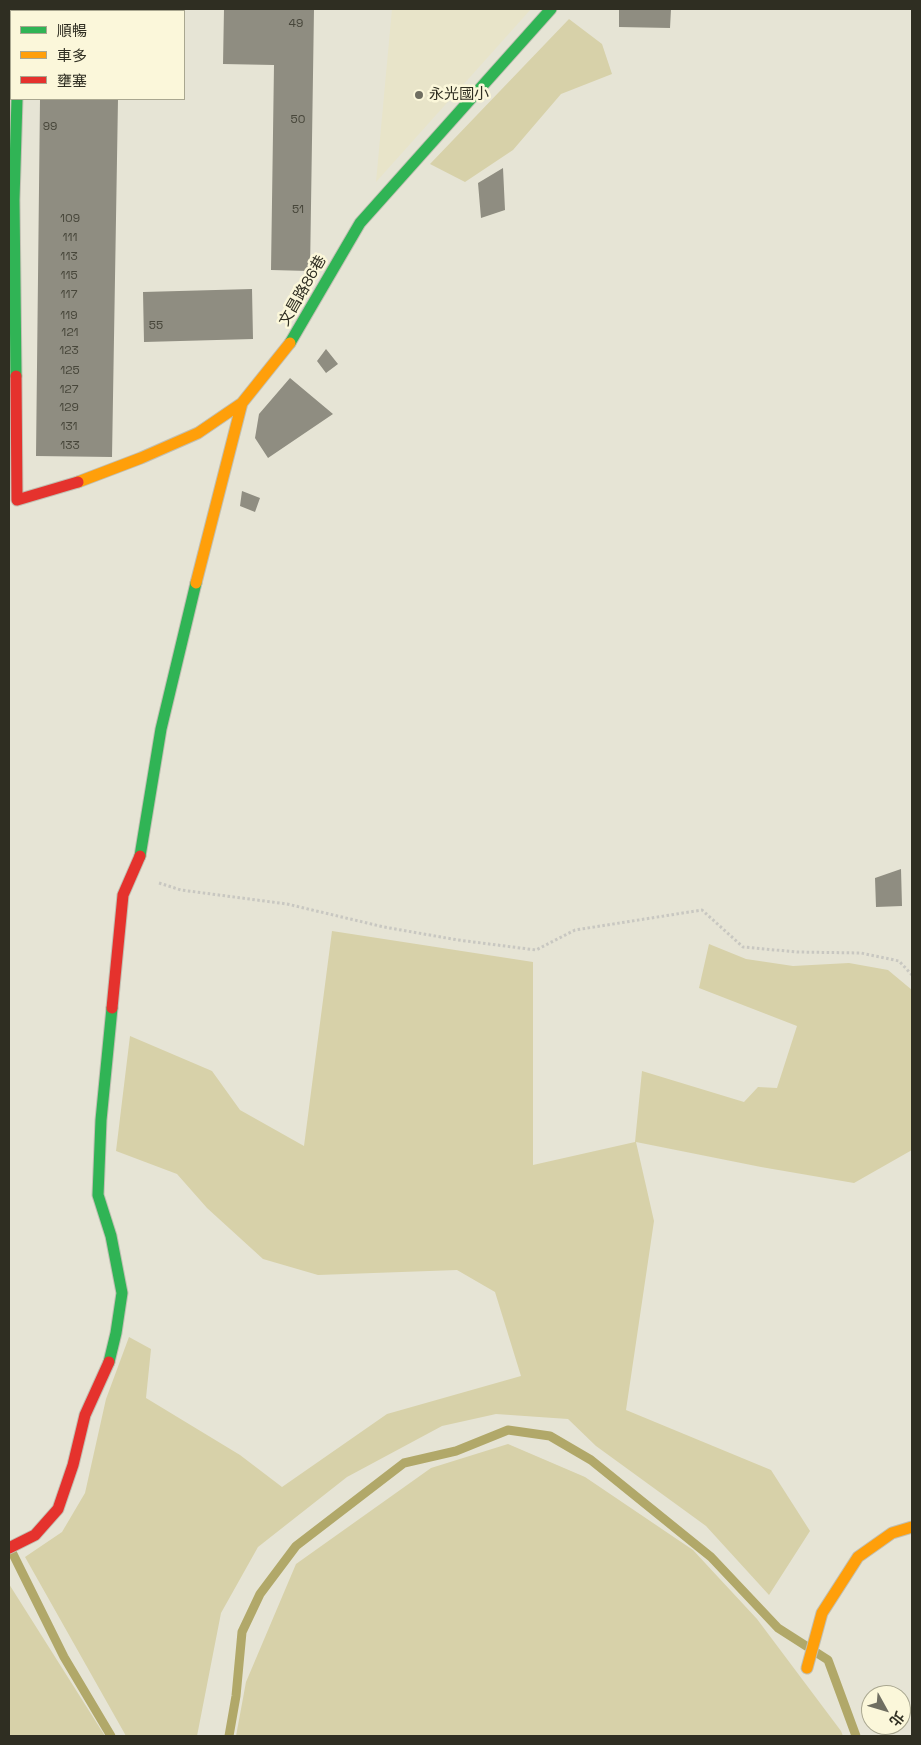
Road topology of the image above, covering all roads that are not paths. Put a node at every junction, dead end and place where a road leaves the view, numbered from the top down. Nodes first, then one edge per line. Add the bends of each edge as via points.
1 (551, 9) edge
2 (17, 100) edge
3 (11, 200) edge
4 (242, 403) junction
5 (912, 1527) edge
6 (9, 1548) edge
7 (807, 1668) dead end

1 - 4 street, 文昌路86巷 via 360,223 286,349
2 - 3 street
3 - 4 street, 文昌路86巷 via 17,500 64,487 141,458 198,433
4 - 6 street via 161,729 140,858 123,895 101,1120 98,1196 111,1236 122,1293 116,1333 108,1366 85,1415 58,1509 35,1535
5 - 7 street via 892,1533 858,1557 822,1613

